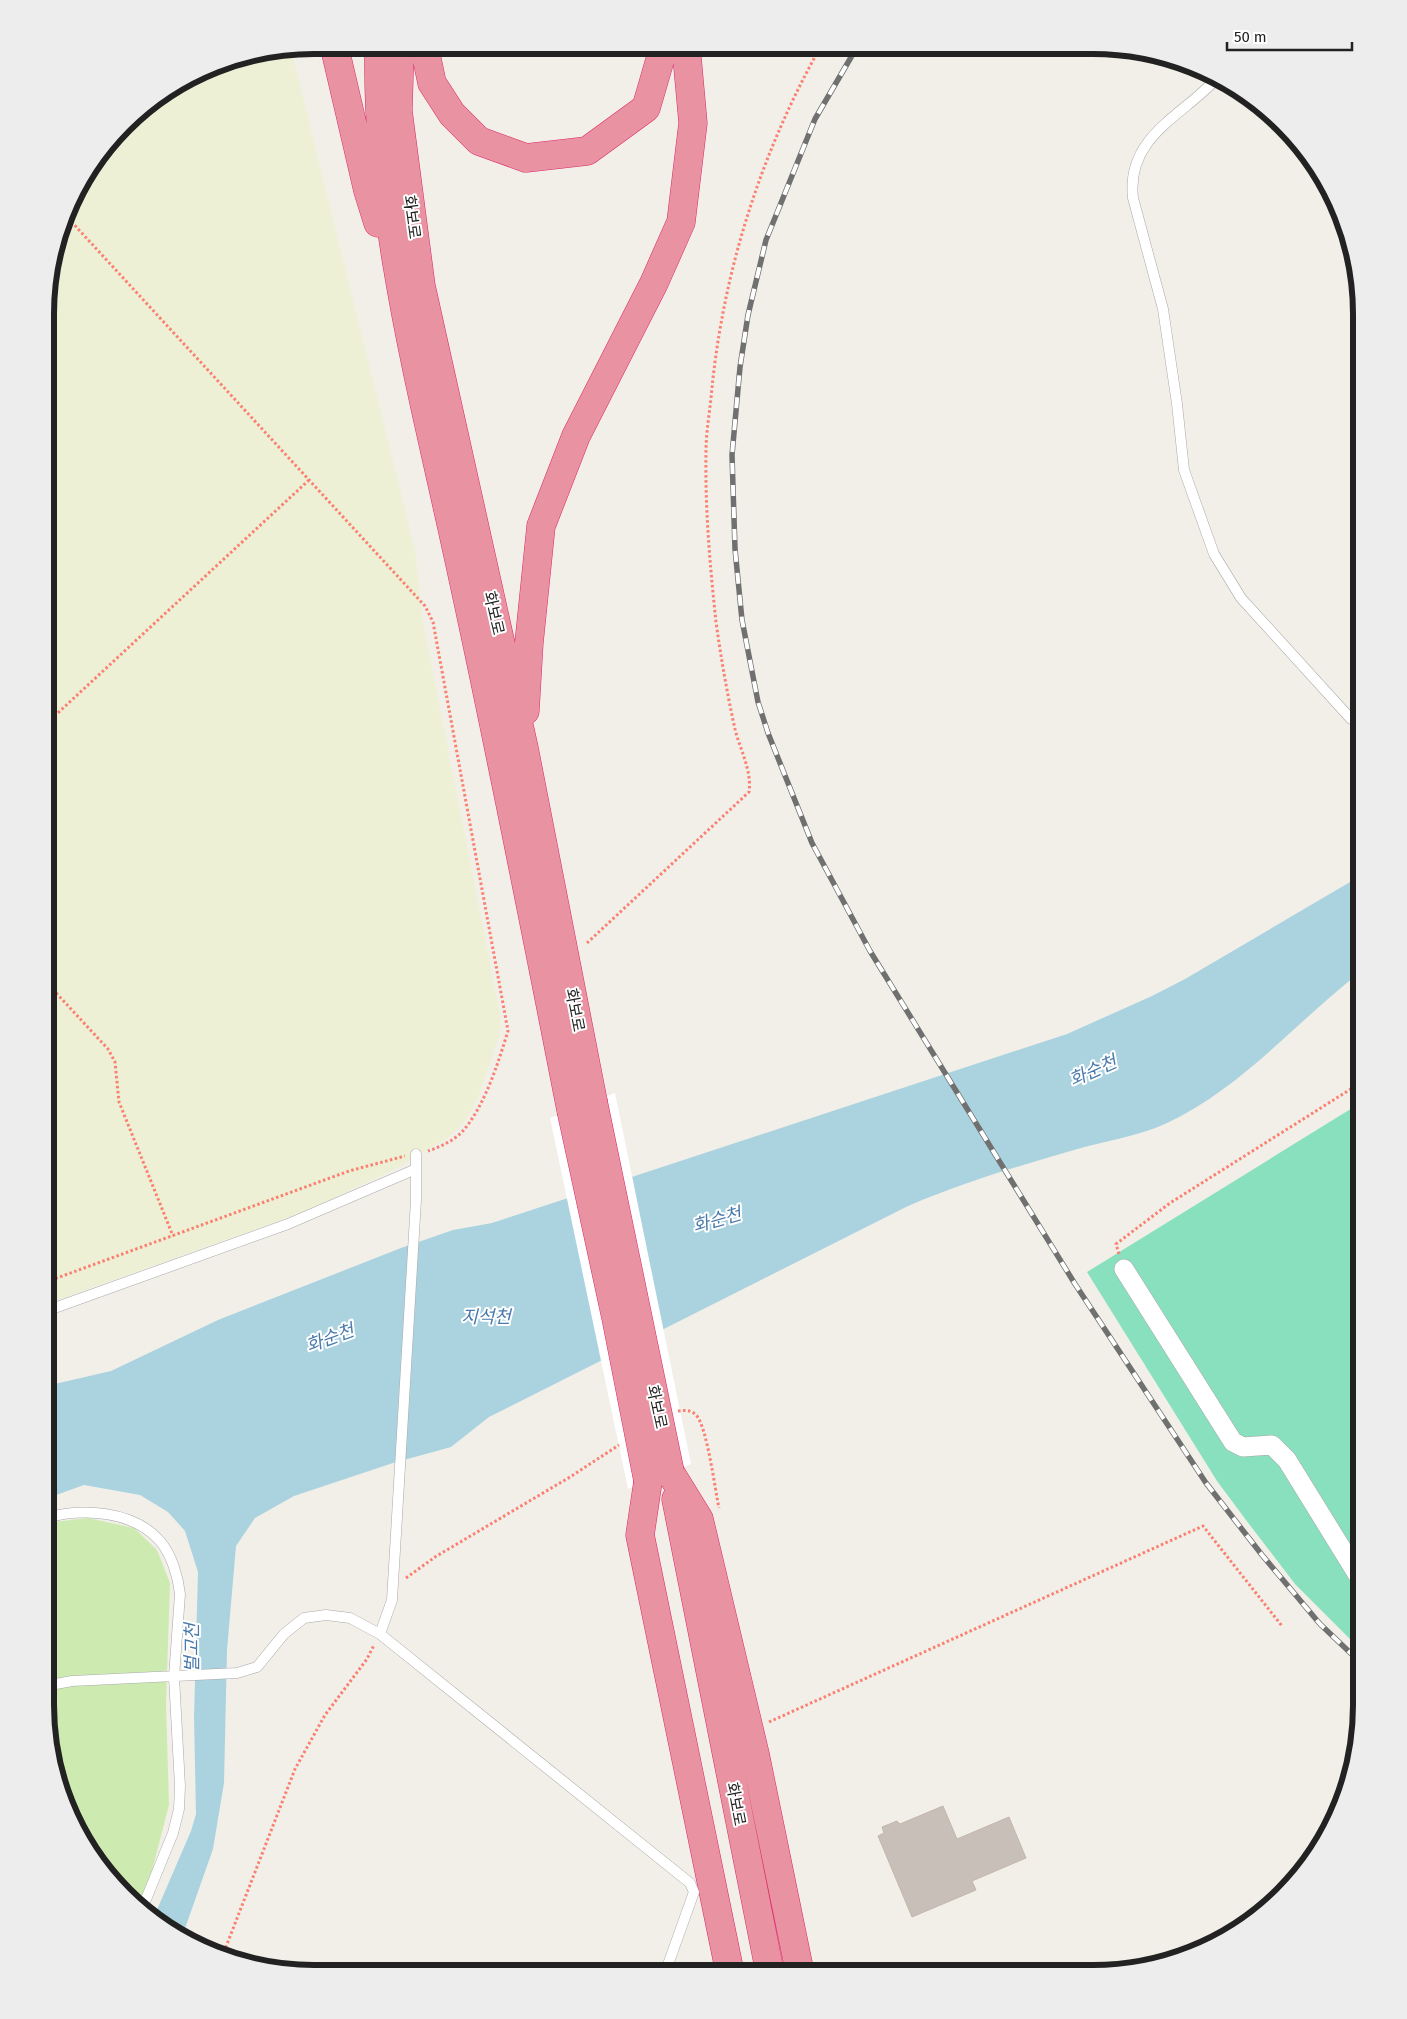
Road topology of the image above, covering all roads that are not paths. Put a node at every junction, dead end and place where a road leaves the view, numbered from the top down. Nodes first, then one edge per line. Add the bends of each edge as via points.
1 (336, 54) edge
2 (379, 54) edge
3 (400, 54) edge
4 (426, 54) edge
5 (662, 54) edge
6 (687, 54) edge
7 (1212, 83) edge
8 (412, 296) junction
9 (1351, 720) dead end
10 (524, 748) junction
11 (582, 1105) junction
12 (416, 1154) road end
13 (416, 1169) junction
14 (1124, 1269) road end
15 (54, 1308) edge
16 (659, 1476) junction
17 (54, 1517) edge
18 (1353, 1566) edge
19 (380, 1634) junction
20 (178, 1677) junction
21 (54, 1684) edge
22 (144, 1903) edge
23 (669, 1965) edge
24 (751, 1965) edge
25 (751, 1965) edge
26 (799, 1965) edge

1 - 8 highway via 368,190
2 - 8 highway, 화보로 via 377,94 383,165
3 - 8 highway, 화보로 via 398,111
4 - 5 highway via 432,83 452,114 479,140 526,158 588,151 646,108
6 - 10 highway via 692,123 681,222 654,283 576,436 541,526 529,643
7 - 9 lane via 1151,137 1140,156 1131,184 1163,309 1184,470 1214,554 1229,580 1260,620
8 - 10 highway, 화보로
8 - 11 highway, 화보로 via 502,755
10 - 11 highway, 화보로
11 - 16 highway, 화보로, bridge
12 - 13 lane
13 - 15 lane via 288,1224
13 - 19 lane via 392,1600
14 - 18 street via 1233,1442 1243,1447 1272,1445 1287,1460
16 - 24 highway, 화보로
16 - 25 highway via 640,1535
16 - 26 highway via 699,1519 764,1768
17 - 20 lane via 84,1512 113,1515 150,1532 161,1542 174,1567 180,1594
19 - 20 lane via 350,1618 326,1615 304,1618 284,1634 257,1667 229,1675
19 - 23 lane via 690,1883 694,1892
20 - 21 lane
20 - 22 lane via 178,1809 173,1834

